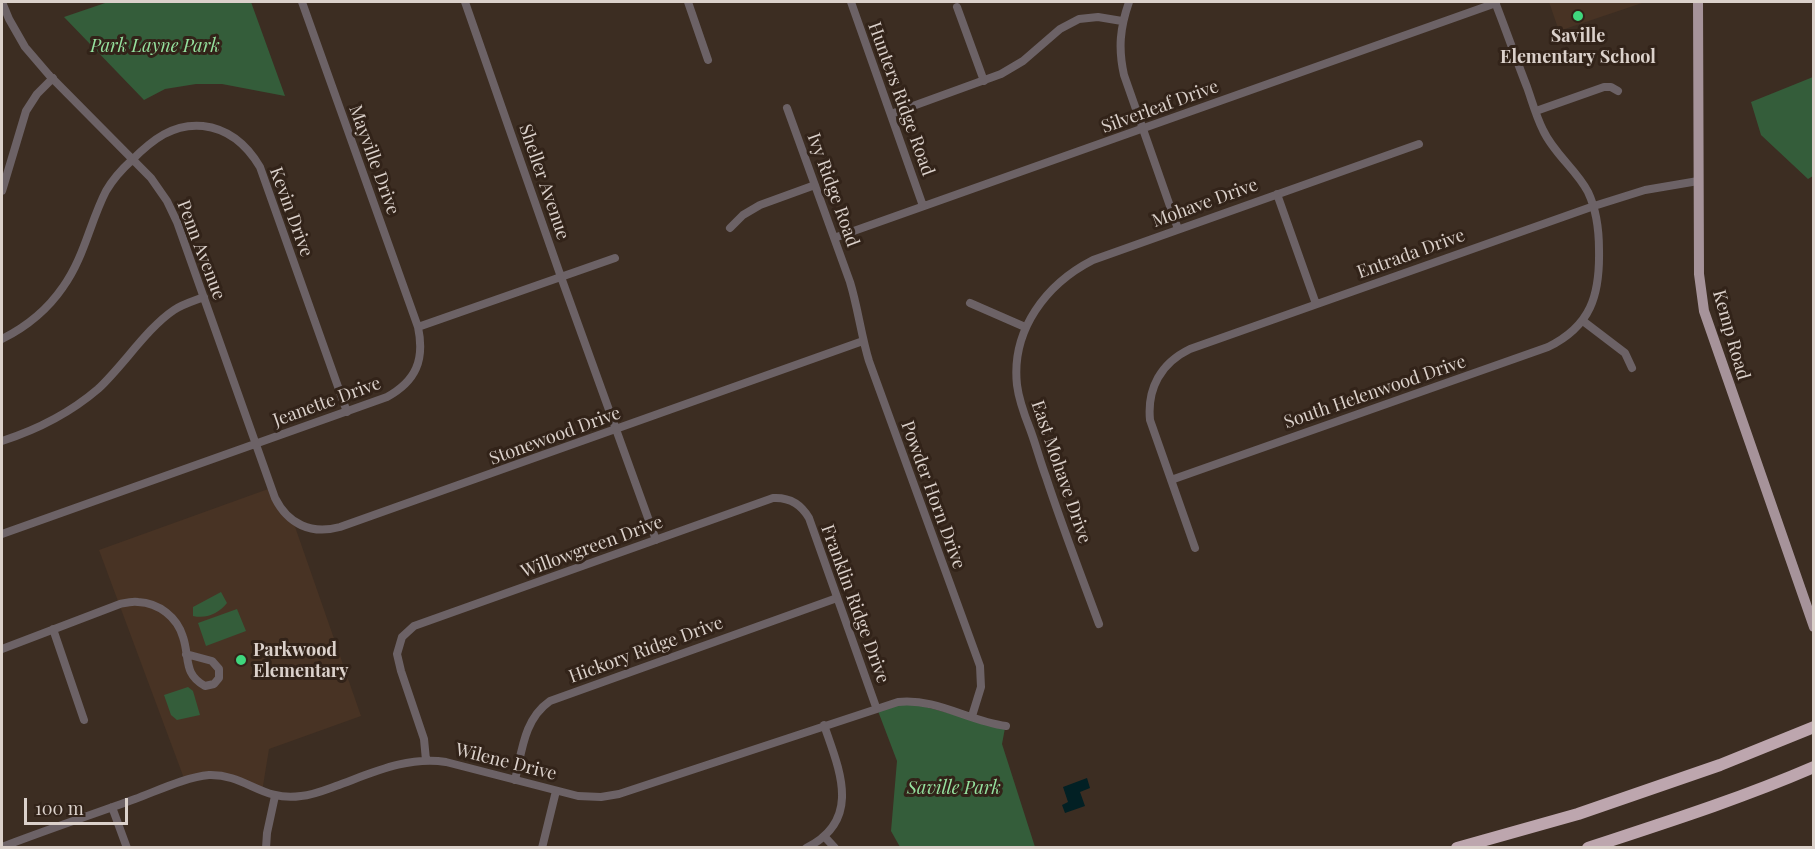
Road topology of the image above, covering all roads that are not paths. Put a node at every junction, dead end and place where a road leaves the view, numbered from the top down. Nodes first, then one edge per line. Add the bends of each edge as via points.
1 (2, 2) edge
2 (302, 2) edge
3 (465, 2) edge
4 (688, 2) edge
5 (851, 2) edge
6 (1129, 2) edge
7 (1495, 2) edge
8 (1698, 2) edge
9 (957, 7) dead end
10 (1122, 21) junction
11 (708, 60) dead end
12 (52, 78) junction
13 (984, 81) junction
14 (1618, 91) dead end
15 (788, 108) dead end
16 (1536, 111) junction
17 (891, 114) junction
18 (1143, 129) junction
19 (1419, 144) dead end
20 (133, 159) junction
21 (1698, 181) junction
22 (815, 185) junction
23 (2, 191) edge
24 (1277, 194) junction
25 (923, 206) junction
26 (1594, 206) junction
27 (730, 228) dead end
28 (1178, 229) junction
29 (834, 238) junction
30 (615, 258) dead end
31 (561, 277) junction
32 (850, 282) joint
33 (204, 297) junction
34 (970, 303) dead end
35 (1316, 304) junction
36 (1582, 321) junction
37 (418, 327) junction
38 (1025, 327) junction
39 (2, 339) edge
40 (863, 341) junction
41 (1632, 368) dead end
42 (347, 412) junction
43 (616, 430) junction
44 (2, 441) edge
45 (256, 444) junction
46 (1171, 480) junction
47 (271, 488) joint
48 (805, 511) joint
49 (2, 534) edge
50 (656, 540) junction
51 (1195, 548) dead end
52 (837, 598) junction
53 (1099, 624) dead end
54 (1814, 627) edge
55 (53, 629) junction
56 (2, 649) edge
57 (186, 654) junction
58 (876, 707) junction
59 (972, 716) junction
60 (84, 720) dead end
61 (824, 725) junction
62 (1006, 726) dead end
63 (1814, 727) edge
64 (426, 760) junction
65 (1814, 767) edge
66 (515, 780) junction
67 (556, 791) junction
68 (275, 796) junction
69 (112, 807) junction
70 (824, 836) junction
71 (2, 847) edge
72 (127, 848) edge
73 (266, 848) edge
74 (542, 848) edge
75 (806, 848) edge
76 (835, 848) edge
77 (1457, 848) edge
78 (1588, 848) edge

1 - 12 street, Penn Avenue via 17,36
2 - 37 street, Mayville Drive
3 - 31 street, Sheller Avenue
4 - 11 street
5 - 17 street, Hunters Ridge Road
6 - 10 street
7 - 16 street
7 - 18 street, Silverleaf Drive
8 - 21 main road, Kemp Road
9 - 13 street
10 - 13 street via 1088,17 1070,23 1023,61
10 - 18 street via 1122,65
12 - 20 street, Penn Avenue
12 - 23 street via 26,111
13 - 17 street
14 - 16 street via 1604,87
15 - 22 street, Ivy Ridge Road
16 - 26 street via 1549,141 1581,180
17 - 25 street, Hunters Ridge Road
18 - 25 street, Silverleaf Drive
18 - 28 street
19 - 24 street, Mohave Drive
20 - 33 street, Penn Avenue via 174,214
20 - 39 street, Kevin Drive via 106,192 65,285 36,317
20 - 42 street, Kevin Drive via 163,134 196,125 225,132 249,150 260,166
21 - 26 street, Entrada Drive via 1645,189
21 - 54 main road, Kemp Road via 1699,274 1704,311
22 - 27 street via 760,205
22 - 29 street, Ivy Ridge Road
24 - 28 street, Mohave Drive
24 - 35 street
25 - 29 street, Silverleaf Drive
26 - 35 street, Entrada Drive
26 - 36 street via 1599,230 1599,277 1593,302
28 - 38 street, Mohave Drive via 1078,269 1044,299
29 - 32 street, Ivy Ridge Road
30 - 31 street
31 - 37 street
31 - 43 street, Sheller Avenue
32 - 40 street, Powder Horn Drive
33 - 44 street via 168,314 87,397 51,421
33 - 45 street, Penn Avenue
34 - 38 street
35 - 46 street, Entrada Drive via 1181,353 1164,368 1153,388 1149,407
36 - 41 street via 1625,353
36 - 46 street, South Helenwood Drive via 1548,347
37 - 42 street, Jeanette Drive via 420,356 410,379 387,397
38 - 53 street, East Mohave Drive via 1017,376 1021,406
40 - 43 street, Stonewood Drive
40 - 59 street, Powder Horn Drive via 980,666 981,687
42 - 45 street, Jeanette Drive
43 - 47 street, Stonewood Drive via 334,529 314,529 293,521 281,509
43 - 50 street, Sheller Avenue
45 - 47 street, Penn Avenue
45 - 49 street, Jeanette Drive
46 - 51 street
48 - 50 street, Willowgreen Drive via 791,500 773,498
48 - 52 street, Franklin Ridge Drive
50 - 64 street, Willowgreen Drive via 418,624 408,631 402,637 398,661 424,739
52 - 58 street, Franklin Ridge Drive
52 - 66 street, Hickory Ridge Drive via 550,701 529,725
55 - 56 street
55 - 57 street via 137,601 156,606 177,623
55 - 60 street
57 - 57 street via 195,681 205,686 214,684 219,669 213,661
58 - 59 street, Wilene Drive via 918,701
58 - 61 street, Wilene Drive
59 - 62 street, Wilene Drive
61 - 67 street, Wilene Drive via 619,794 587,797
61 - 70 street via 843,791 838,815
63 - 77 highway via 1720,765 1578,814
64 - 66 street, Wilene Drive
64 - 68 street, Wilene Drive via 396,764 309,795
65 - 78 highway via 1771,786
66 - 67 street, Wilene Drive
67 - 74 street
68 - 69 street, Wilene Drive via 235,778 210,776 196,777
68 - 73 street
69 - 71 street, Wilene Drive
69 - 72 street
70 - 75 street
70 - 76 street

